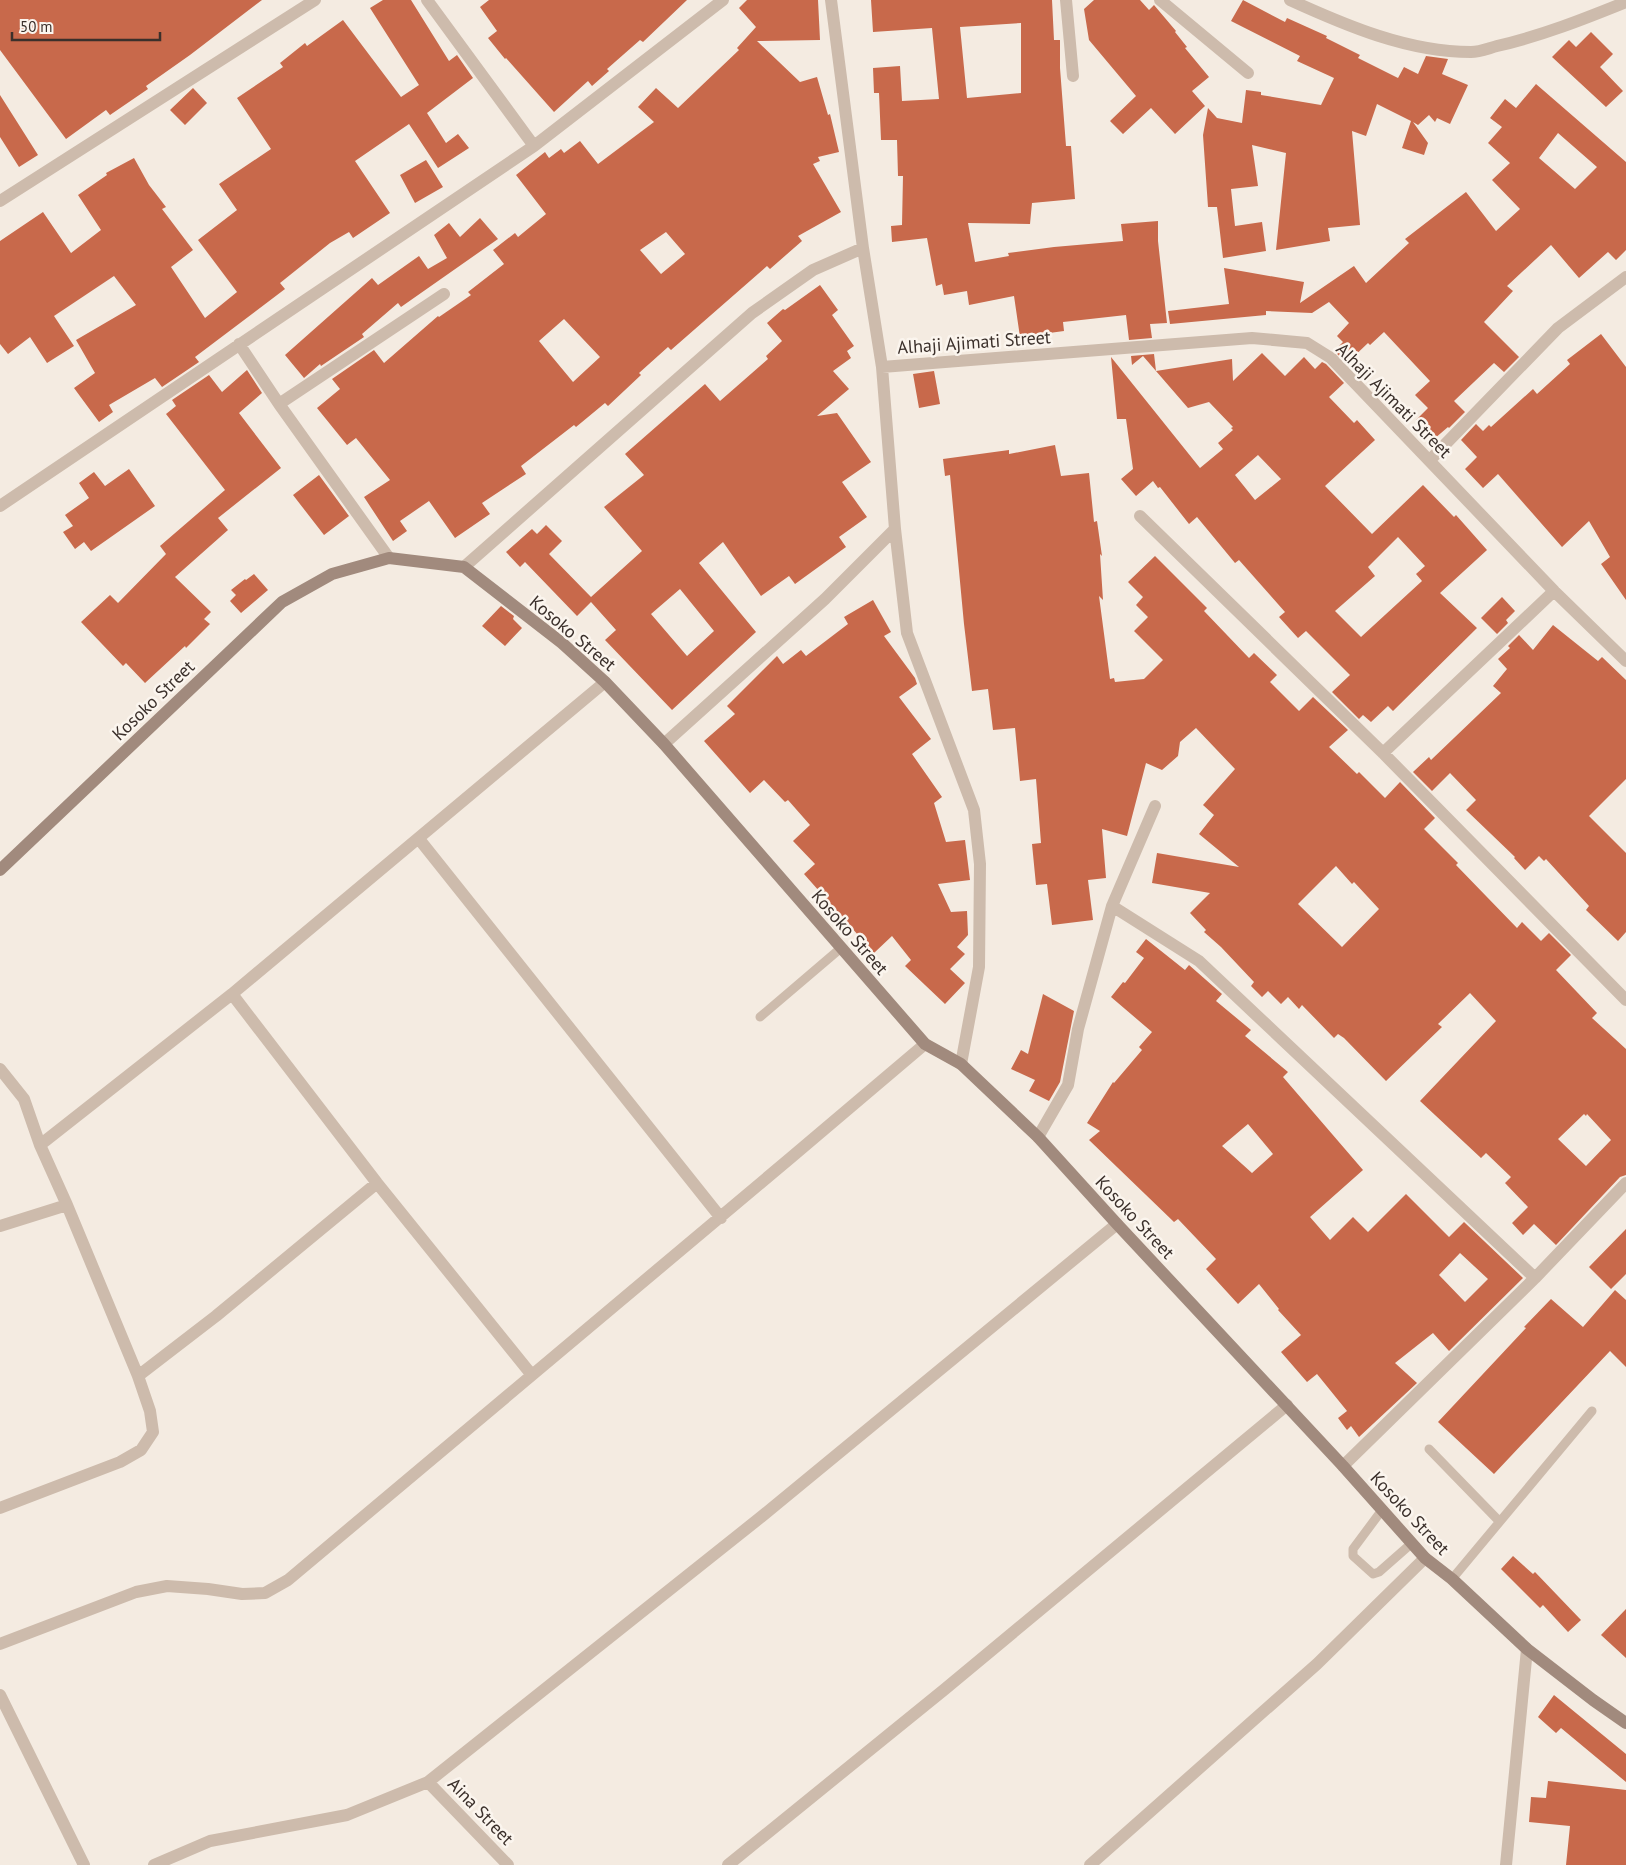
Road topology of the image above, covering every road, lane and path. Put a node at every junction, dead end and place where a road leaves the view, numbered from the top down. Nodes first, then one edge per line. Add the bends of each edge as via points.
1 (315, 0) edge
2 (428, 0) edge
3 (722, 0) edge
4 (831, 0) edge
5 (1066, 0) edge
6 (1160, 0) edge
7 (1290, 0) edge
8 (1626, 2) edge
9 (1248, 73) dead end
10 (1073, 76) dead end
11 (534, 146) junction
12 (0, 201) edge
13 (863, 248) junction
14 (1626, 277) edge
15 (444, 294) dead end
16 (239, 344) junction
17 (882, 367) junction
18 (279, 404) junction
19 (1430, 460) junction
20 (0, 506) edge
21 (1140, 516) dead end
22 (895, 529) junction
23 (389, 558) junction
24 (464, 567) junction
25 (1554, 591) junction
26 (1626, 661) edge
27 (605, 682) junction
28 (664, 744) junction
29 (1383, 753) junction
30 (1156, 806) dead end
31 (418, 839) junction
32 (0, 870) edge
33 (1112, 906) junction
34 (841, 948) junction
35 (232, 994) junction
36 (1626, 1000) edge
37 (760, 1017) dead end
38 (925, 1044) junction
39 (961, 1064) junction
40 (0, 1069) edge
41 (1038, 1137) junction
42 (40, 1145) junction
43 (377, 1183) junction
44 (1626, 1183) edge
45 (67, 1205) junction
46 (721, 1218) junction
47 (1117, 1224) junction
48 (0, 1226) edge
49 (1535, 1278) junction
50 (531, 1374) junction
51 (138, 1376) junction
52 (1286, 1405) junction
53 (1592, 1411) dead end
54 (1429, 1449) dead end
55 (1343, 1466) junction
56 (0, 1508) edge
57 (1382, 1510) junction
58 (1499, 1521) junction
59 (1412, 1544) junction
60 (1425, 1558) junction
61 (1452, 1579) junction
62 (0, 1644) edge
63 (1527, 1649) junction
64 (0, 1695) edge
65 (1626, 1723) edge
66 (428, 1782) junction
67 (84, 1865) edge
68 (154, 1865) edge
69 (508, 1865) edge
70 (728, 1865) edge
71 (1090, 1865) edge
72 (1506, 1865) edge

1 - 12 street
2 - 11 street
3 - 11 street
4 - 13 street
5 - 10 street
6 - 9 street
7 - 8 street via 1375,35 1426,48 1473,52 1516,42
11 - 16 street
13 - 17 street
13 - 24 street via 813,270 752,313
14 - 19 street via 1558,328
15 - 18 street
16 - 18 street
16 - 20 street
17 - 19 street, Alhaji Ajimati Street via 1252,338 1307,343 1331,358
17 - 22 street
18 - 23 street
19 - 25 street, Alhaji Ajimati Street
21 - 29 street
22 - 28 street via 825,599
22 - 39 street via 907,632 974,810 980,864 979,967
23 - 24 street, Kosoko Street
23 - 32 street, Kosoko Street via 332,574 282,602
24 - 27 street, Kosoko Street via 562,643
25 - 26 street, Alhaji Ajimati Street
25 - 29 street
27 - 28 street, Kosoko Street
27 - 31 street
28 - 34 street, Kosoko Street
29 - 36 street
30 - 33 street
31 - 35 street
31 - 46 street
33 - 41 street via 1078,1029 1068,1085
33 - 49 street via 1199,961
34 - 37 lane
34 - 38 street, Kosoko Street
35 - 42 street
35 - 43 street
38 - 39 street, Kosoko Street
38 - 46 street
39 - 41 street, Kosoko Street
40 - 42 street via 24,1099
41 - 47 street, Kosoko Street
42 - 45 street
43 - 50 street
43 - 51 street
44 - 49 street
45 - 48 street
45 - 51 street
46 - 50 street
47 - 52 street, Kosoko Street
47 - 66 street via 761,1517
49 - 55 street
50 - 62 street via 288,1580 265,1593 242,1594 166,1586 136,1592
51 - 56 street via 150,1411 153,1432 142,1450 120,1462
52 - 55 street, Kosoko Street
52 - 70 street
53 - 58 lane
54 - 58 lane
55 - 57 street, Kosoko Street
57 - 59 street, Kosoko Street
57 - 59 lane via 1353,1549 1355,1559 1373,1574
58 - 61 lane
59 - 60 street, Kosoko Street
60 - 61 street, Kosoko Street
60 - 71 street via 1317,1664
61 - 63 street, Kosoko Street
63 - 65 street, Kosoko Street
63 - 72 street
64 - 67 street
66 - 68 street via 347,1814 210,1841
66 - 69 street, Aina Street

